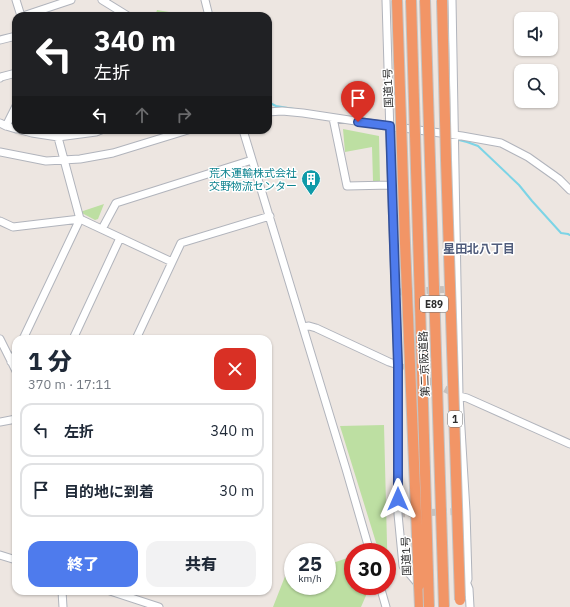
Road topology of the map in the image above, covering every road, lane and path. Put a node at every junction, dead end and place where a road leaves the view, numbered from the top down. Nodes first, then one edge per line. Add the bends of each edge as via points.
1 (16, 0) edge
2 (71, 0) edge
3 (102, 0) edge
4 (205, 0) edge
5 (397, 0) edge
6 (411, 0) edge
7 (425, 0) edge
8 (442, 0) edge
9 (452, 0) edge
10 (386, 1) edge
11 (20, 12) edge
12 (34, 12) edge
13 (122, 12) edge
14 (208, 12) edge
15 (12, 37) edge
16 (0, 40) edge
17 (399, 60) junction
18 (12, 73) edge
19 (0, 78) edge
20 (12, 112) edge
21 (272, 112) edge
22 (333, 118) junction
23 (3, 125) edge
24 (390, 126) junction
25 (57, 134) edge
26 (175, 134) edge
27 (244, 134) edge
28 (454, 134) junction
29 (0, 152) edge
30 (64, 160) junction
31 (252, 160) junction
32 (391, 185) junction
33 (570, 190) edge
34 (404, 191) junction
35 (392, 202) junction
36 (270, 216) junction
37 (80, 219) junction
38 (0, 221) edge
39 (102, 229) junction
40 (120, 238) junction
41 (172, 262) junction
42 (302, 327) junction
43 (24, 335) edge
44 (75, 335) edge
45 (138, 335) edge
46 (0, 339) edge
47 (11, 362) edge
48 (398, 365) junction
49 (459, 396) junction
50 (12, 420) edge
51 (0, 422) edge
52 (570, 444) edge
53 (367, 543) edge
54 (0, 555) edge
55 (12, 559) edge
56 (467, 584) junction
57 (424, 585) junction
58 (62, 595) edge
59 (122, 595) edge
60 (383, 595) edge
61 (460, 604) edge
62 (63, 607) edge
63 (159, 607) edge
64 (386, 607) edge
65 (420, 607) edge
66 (426, 607) edge
67 (429, 607) edge
68 (445, 607) edge
69 (470, 607) edge

1 - 11 street
2 - 12 street
3 - 13 street
4 - 14 street
5 - 17 highway, 国道1号, bridge
6 - 57 highway, 第二京阪道路 / E89, bridge
7 - 68 highway, 第二京阪道路 / E89, bridge
8 - 61 highway, 1, bridge
9 - 28 street
10 - 17 street via 395,20
10 - 24 street
15 - 16 street
17 - 34 highway, 国道1号, bridge
18 - 19 street
20 - 23 street
21 - 22 street
22 - 24 street
22 - 32 street via 347,186
24 - 28 street
24 - 32 street
25 - 30 street
26 - 30 street via 113,153
27 - 31 street
28 - 33 street via 500,143 528,157
28 - 49 street
29 - 30 street via 46,161
30 - 37 street
31 - 36 street
31 - 39 street via 116,203
32 - 35 street
34 - 35 street
34 - 57 highway, 国道1号, bridge via 405,251
35 - 48 street
36 - 41 street via 181,243
36 - 42 street
37 - 38 street via 13,227
37 - 39 street
37 - 43 street
39 - 40 street
40 - 41 street
40 - 44 street
41 - 45 street
42 - 48 street via 316,328
42 - 53 street
46 - 47 street
48 - 57 street via 398,514 403,566
49 - 52 street
49 - 56 street via 466,511
50 - 51 street
54 - 55 street
56 - 61 street
56 - 69 street
57 - 65 highway, 国道1号
57 - 66 highway, bridge
57 - 67 highway, 第二京阪道路 / E89, bridge
58 - 62 street
59 - 63 street
60 - 64 street

